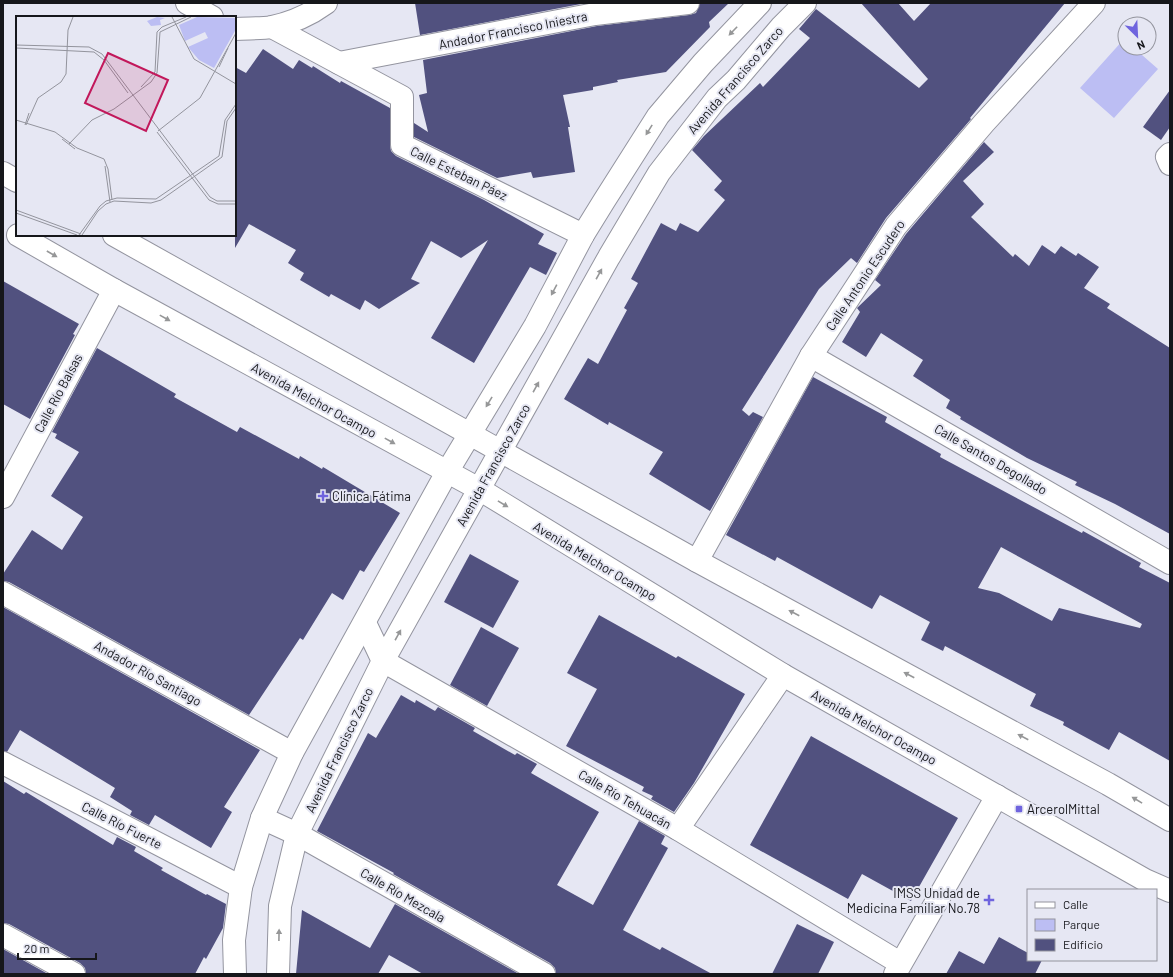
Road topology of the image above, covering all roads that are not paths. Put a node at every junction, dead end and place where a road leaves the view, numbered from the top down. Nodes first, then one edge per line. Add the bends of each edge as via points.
1 (187, 3) edge
2 (326, 3) edge
3 (688, 3) edge
4 (760, 3) edge
5 (805, 3) edge
6 (1094, 3) edge
7 (210, 16) edge
8 (272, 27) junction
9 (236, 29) edge
10 (339, 63) junction
11 (1170, 154) edge
12 (1170, 164) edge
13 (3, 173) edge
14 (16, 180) edge
15 (3, 226) edge
16 (16, 234) edge
17 (583, 235) junction
18 (20, 236) edge
19 (116, 236) edge
20 (114, 290) junction
21 (811, 356) junction
22 (469, 434) junction
23 (500, 452) junction
24 (447, 472) junction
25 (479, 490) junction
26 (3, 497) edge
27 (697, 561) junction
28 (1170, 563) edge
29 (3, 593) edge
30 (365, 623) junction
31 (383, 661) junction
32 (783, 675) junction
33 (292, 753) junction
34 (3, 763) edge
35 (997, 796) junction
36 (262, 818) junction
37 (1170, 820) edge
38 (678, 829) junction
39 (297, 834) junction
40 (241, 887) junction
41 (1170, 891) edge
42 (3, 935) edge
43 (898, 969) edge
44 (74, 974) edge
45 (235, 974) edge
46 (278, 974) edge
47 (544, 974) edge

1 - 7 street
2 - 8 street via 310,13
3 - 10 street, Andador Francisco Iniestra via 595,14
4 -> 17 street via 703,63 658,116
23 -> 5 street, Avenida Francisco Zarco via 609,256 659,172 717,98
6 - 21 street, Calle Antonio Escudero via 984,123 896,226
8 - 9 street
8 - 10 street, Calle Esteban Páez
10 - 17 street, Calle Esteban Páez via 402,96 402,145
11 - 12 street via 1167,157
13 - 14 street
15 - 16 street, Avenida Melchor Ocampo
17 -> 22 street via 535,326
18 -> 20 street, Avenida Melchor Ocampo
19 - 22 street
20 -> 24 street, Avenida Melchor Ocampo
20 - 26 street, Calle Río Balsas
21 - 27 street, Calle Antonio Escudero
21 - 28 street, Calle Santos Degollado
22 - 23 street
22 - 24 street
23 - 25 street, Avenida Francisco Zarco
23 - 27 street
24 - 25 street, Avenida Melchor Ocampo
24 - 30 street
31 -> 25 street, Avenida Francisco Zarco
25 -> 32 street, Avenida Melchor Ocampo
37 -> 27 street
29 - 33 street, Andador Río Santiago
30 - 31 street
30 - 33 street
31 - 38 street, Calle Río Tehuacán
31 - 39 street, Avenida Francisco Zarco
32 - 35 street, Avenida Melchor Ocampo
32 - 38 street
33 - 36 street
34 - 40 street, Calle Río Fuerte
35 - 41 street, Avenida Melchor Ocampo via 1145,880
35 - 43 street
36 - 39 street, Calle Río Mezcala
36 - 40 street
38 - 43 street, Calle Río Tehuacán
46 -> 39 street, Avenida Francisco Zarco via 280,906
39 - 47 street, Calle Río Mezcala
40 - 45 street via 234,940
42 - 44 street

